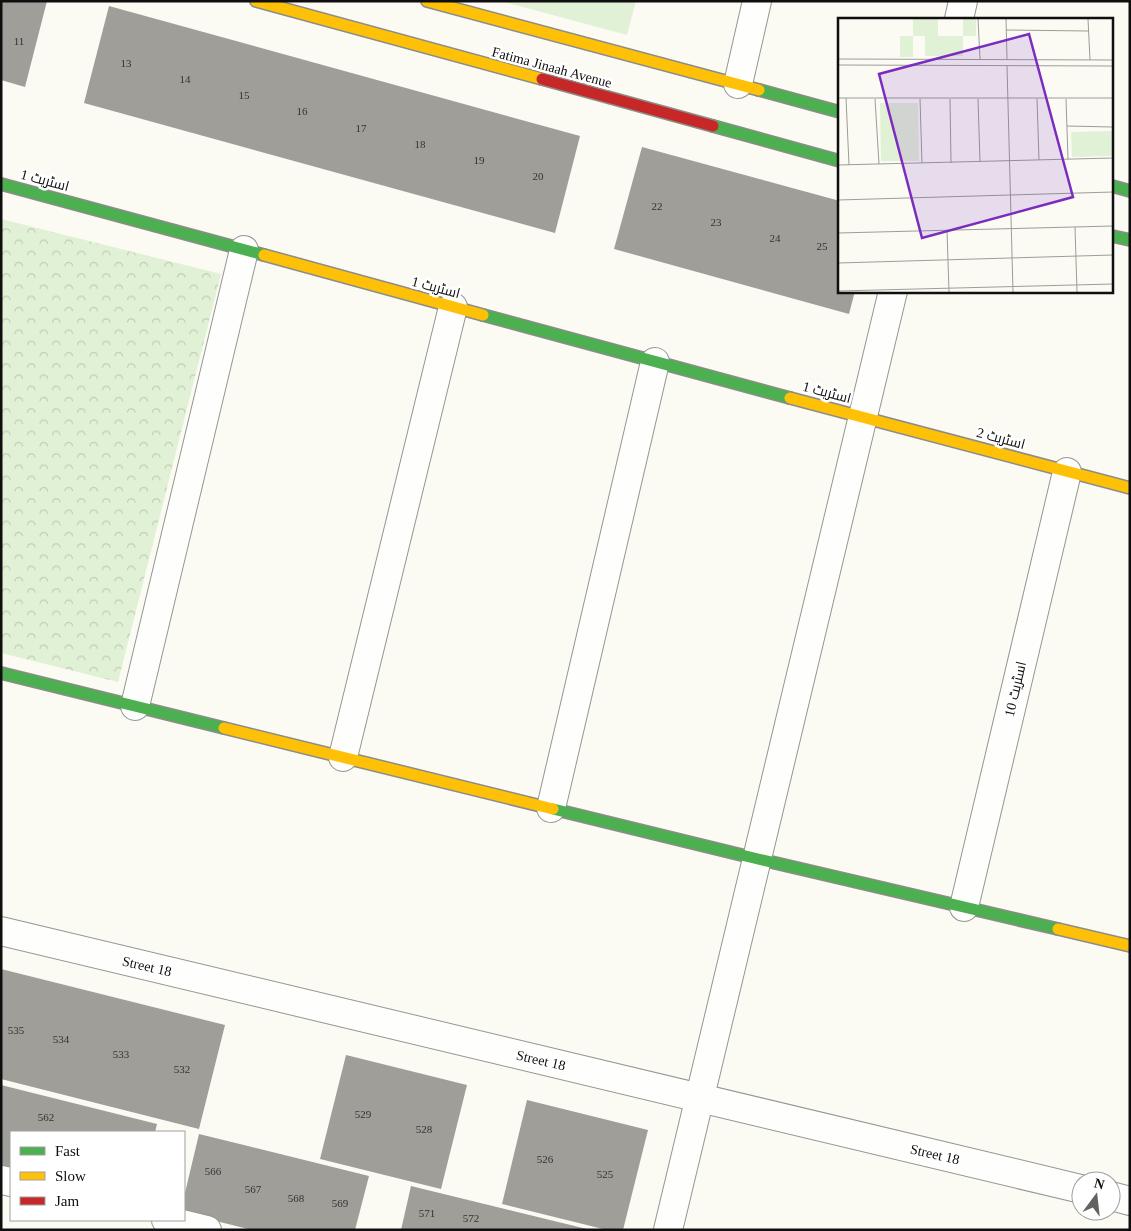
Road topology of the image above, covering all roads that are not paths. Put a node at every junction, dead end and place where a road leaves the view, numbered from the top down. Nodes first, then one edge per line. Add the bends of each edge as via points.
1 (256, 1) edge
2 (428, 1) edge
3 (757, 1) edge
4 (963, 1) edge
5 (959, 18) edge
6 (738, 84) junction
7 (838, 111) edge
8 (838, 160) edge
9 (1, 184) edge
10 (1114, 187) edge
11 (1130, 191) edge
12 (1114, 236) edge
13 (1130, 240) edge
14 (244, 250) junction
15 (893, 292) edge
16 (452, 307) junction
17 (655, 362) junction
18 (864, 417) junction
19 (1067, 472) junction
20 (1130, 488) edge
21 (1, 673) edge
22 (135, 706) junction
23 (343, 757) junction
24 (551, 808) junction
25 (758, 859) junction
26 (964, 907) junction
27 (1, 931) edge
28 (1130, 946) edge
29 (701, 1098) junction
30 (1071, 1187) edge
31 (668, 1230) edge

1 - 8 street, Fatima Jinaah Avenue
2 - 6 street
3 - 6 street
4 - 5 street
6 - 7 street
9 - 14 street, اسٹریٹ 1
10 - 11 street
12 - 13 street
14 - 16 street, اسٹریٹ 1
14 - 22 street
15 - 18 street
16 - 17 street, اسٹریٹ 1
16 - 23 street
17 - 18 street, اسٹریٹ 1
17 - 24 street
18 - 19 street, اسٹریٹ 2
18 - 25 street
19 - 20 street, اسٹریٹ 2
19 - 26 street, اسٹریٹ 10
21 - 22 street
22 - 23 street
23 - 24 street
24 - 25 street
25 - 26 street
25 - 29 street
26 - 28 street
27 - 29 street, Street 18
29 - 30 street, Street 18
29 - 31 street

